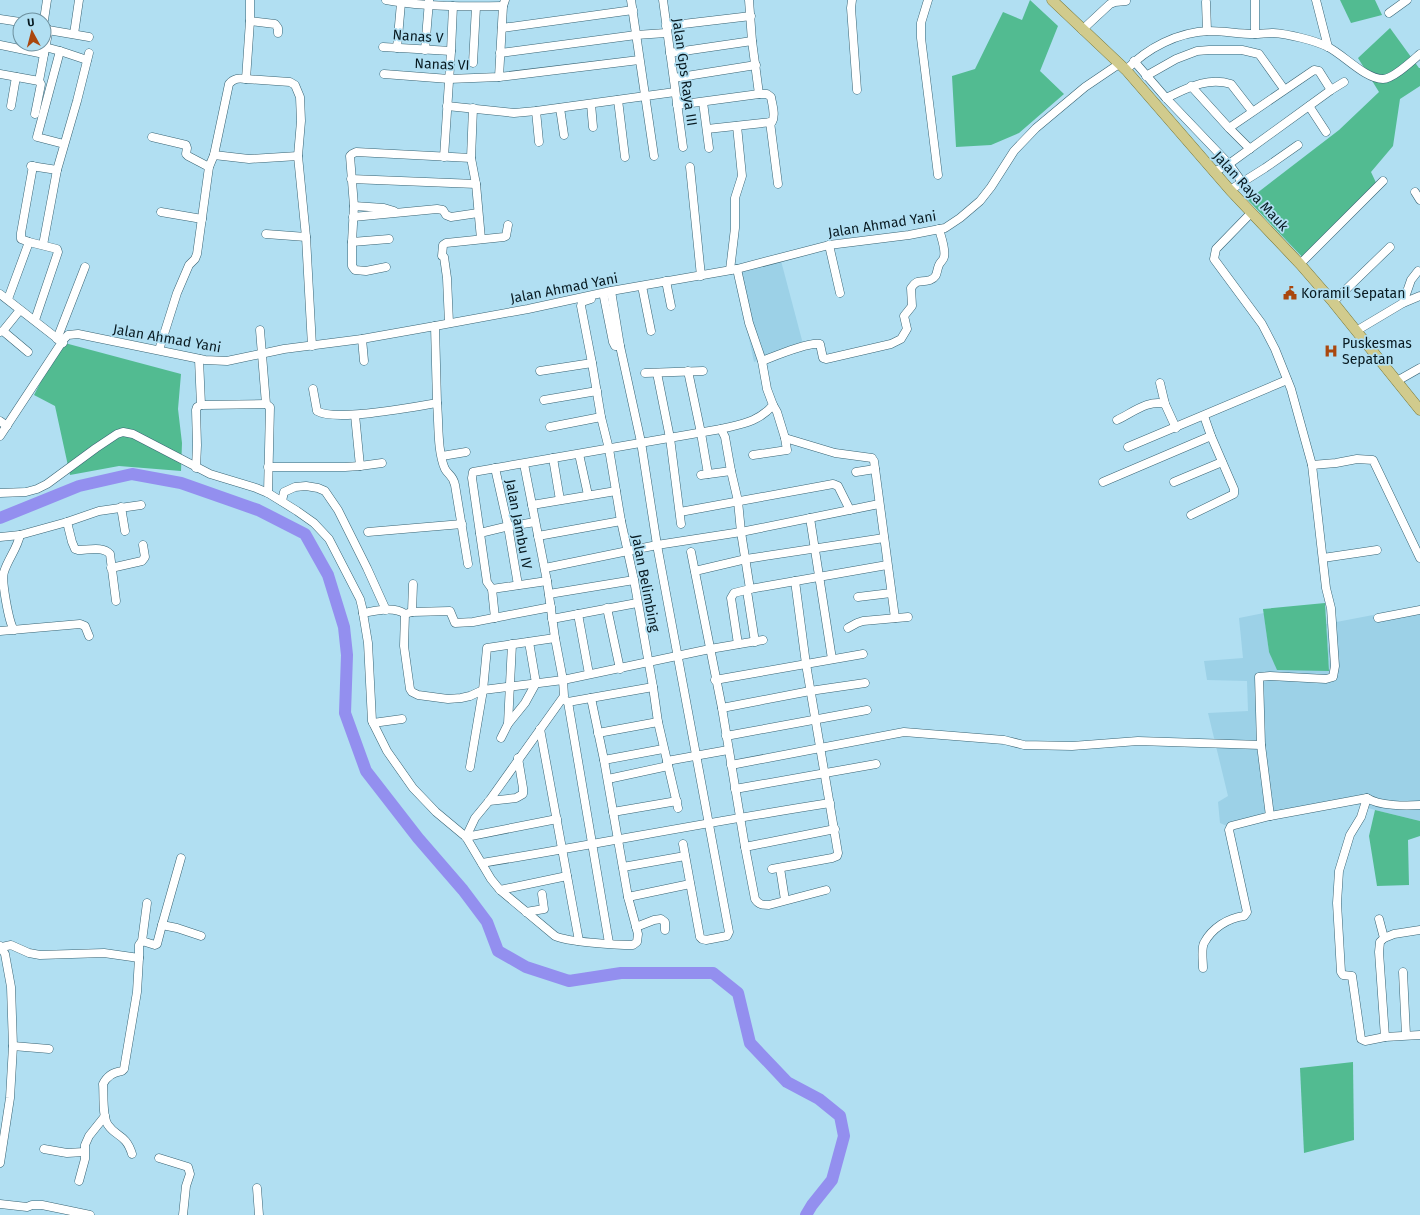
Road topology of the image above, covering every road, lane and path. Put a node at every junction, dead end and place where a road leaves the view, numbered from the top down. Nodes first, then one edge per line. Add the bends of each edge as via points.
1 (47, 0) edge
2 (79, 0) edge
3 (250, 0) edge
4 (386, 0) edge
5 (632, 0) edge
6 (663, 0) edge
7 (749, 0) edge
8 (852, 0) edge
9 (928, 0) edge
10 (1255, 0) edge
11 (1316, 0) edge
12 (1407, 0) edge
13 (1055, 1) edge
14 (1126, 1) edge
15 (428, 2) edge
16 (1206, 2) dead end
17 (401, 3) junction
18 (504, 3) edge
19 (453, 6) junction
20 (476, 7) junction
21 (633, 10) junction
22 (45, 12) edge
23 (1389, 13) dead end
24 (751, 16) junction
25 (0, 19) edge
26 (12, 21) edge
27 (250, 21) junction
28 (502, 28) junction
29 (52, 29) edge
30 (666, 29) junction
31 (1082, 30) junction
32 (1207, 32) junction
33 (74, 34) junction
34 (278, 34) dead end
35 (1254, 34) junction
36 (636, 35) junction
37 (89, 37) dead end
38 (752, 41) junction
39 (0, 45) edge
40 (12, 47) edge
41 (383, 47) dead end
42 (1328, 47) junction
43 (398, 48) junction
44 (425, 50) junction
45 (52, 51) edge
46 (60, 51) junction
47 (45, 52) edge
48 (451, 52) junction
49 (670, 53) junction
50 (500, 54) junction
51 (1420, 54) edge
52 (639, 60) junction
53 (1134, 61) junction
54 (473, 63) dead end
55 (756, 65) junction
56 (1122, 67) junction
57 (0, 74) edge
58 (384, 74) dead end
59 (1146, 76) junction
60 (16, 77) junction
61 (499, 77) junction
62 (674, 78) junction
63 (246, 79) junction
64 (449, 79) junction
65 (39, 81) junction
66 (1344, 82) dead end
67 (1191, 86) junction
68 (1284, 89) junction
69 (857, 90) dead end
70 (1331, 90) junction
71 (675, 92) junction
72 (759, 94) junction
73 (646, 95) junction
74 (1166, 98) junction
75 (618, 100) junction
76 (703, 102) junction
77 (591, 104) junction
78 (677, 105) junction
79 (11, 106) dead end
80 (447, 106) junction
81 (1309, 106) junction
82 (473, 108) junction
83 (560, 108) junction
84 (536, 111) junction
85 (1252, 111) junction
86 (35, 114) dead end
87 (770, 122) junction
88 (737, 126) junction
89 (593, 127) dead end
90 (1229, 128) junction
91 (707, 129) junction
92 (1326, 132) dead end
93 (564, 135) dead end
94 (152, 137) dead end
95 (539, 142) dead end
96 (64, 144) junction
97 (1298, 145) dead end
98 (683, 147) dead end
99 (709, 148) dead end
100 (1250, 149) junction
101 (214, 155) junction
102 (298, 156) junction
103 (654, 156) dead end
104 (444, 157) junction
105 (626, 157) dead end
106 (471, 158) junction
107 (1229, 164) junction
108 (209, 167) junction
109 (690, 167) dead end
110 (57, 170) junction
111 (1214, 172) junction
112 (938, 175) dead end
113 (351, 179) junction
114 (1382, 181) dead end
115 (1242, 182) junction
116 (476, 184) junction
117 (778, 184) dead end
118 (1230, 190) junction
119 (1415, 192) dead end
120 (1420, 200) edge
121 (354, 206) junction
122 (161, 212) dead end
123 (398, 212) junction
124 (478, 212) junction
125 (1251, 212) junction
126 (353, 217) junction
127 (202, 219) junction
128 (508, 225) dead end
129 (939, 229) junction
130 (266, 234) dead end
131 (306, 236) junction
132 (389, 239) dead end
133 (481, 240) junction
134 (29, 242) junction
135 (352, 242) junction
136 (829, 245) junction
137 (43, 246) junction
138 (1390, 247) dead end
139 (1300, 264) junction
140 (85, 267) dead end
141 (386, 267) dead end
142 (734, 269) junction
143 (1419, 271) edge
144 (701, 276) junction
145 (666, 281) junction
146 (642, 286) junction
147 (840, 293) dead end
148 (0, 294) edge
149 (609, 295) junction
150 (1420, 296) edge
151 (8, 299) junction
152 (1333, 302) junction
153 (1402, 303) junction
154 (671, 306) dead end
155 (20, 310) junction
156 (34, 320) junction
157 (449, 323) junction
158 (435, 326) junction
159 (260, 330) dead end
160 (651, 331) dead end
161 (1356, 331) junction
162 (2, 332) edge
163 (362, 339) junction
164 (60, 341) junction
165 (312, 346) junction
166 (159, 350) junction
167 (28, 352) dead end
168 (261, 353) junction
169 (199, 359) junction
170 (364, 361) dead end
171 (762, 361) junction
172 (592, 363) junction
173 (1420, 368) edge
174 (540, 371) dead end
175 (688, 371) junction
176 (703, 371) dead end
177 (645, 373) dead end
178 (657, 373) junction
179 (1287, 380) junction
180 (1397, 382) junction
181 (1160, 383) dead end
182 (313, 389) dead end
183 (597, 391) junction
184 (544, 400) dead end
185 (438, 403) junction
186 (266, 404) junction
187 (1166, 404) junction
188 (773, 405) junction
189 (201, 406) junction
190 (1420, 410) edge
191 (355, 415) junction
192 (1204, 416) junction
193 (602, 418) junction
194 (1118, 420) dead end
195 (3, 424) edge
196 (550, 427) dead end
197 (1176, 428) junction
198 (721, 429) junction
199 (701, 433) junction
200 (0, 436) edge
201 (1211, 436) junction
202 (670, 438) junction
203 (785, 438) junction
204 (641, 442) junction
205 (1128, 447) dead end
206 (609, 449) junction
207 (466, 452) dead end
208 (579, 454) junction
209 (753, 455) dead end
210 (442, 456) junction
211 (553, 458) junction
212 (1222, 462) junction
213 (382, 463) dead end
214 (874, 463) junction
215 (524, 464) junction
216 (1312, 465) junction
217 (360, 466) junction
218 (268, 467) junction
219 (196, 468) junction
220 (495, 468) junction
221 (731, 471) junction
222 (856, 472) dead end
223 (1103, 482) dead end
224 (1174, 482) dead end
225 (616, 491) junction
226 (0, 492) edge
227 (268, 493) junction
228 (588, 495) junction
229 (560, 500) junction
230 (282, 501) junction
231 (738, 501) junction
232 (141, 504) dead end
233 (879, 504) junction
234 (532, 505) junction
235 (121, 507) junction
236 (850, 510) junction
237 (680, 512) junction
238 (1191, 515) dead end
239 (810, 518) junction
240 (621, 521) junction
241 (67, 522) junction
242 (535, 522) junction
243 (462, 524) junction
244 (681, 524) dead end
245 (508, 526) junction
246 (125, 531) dead end
247 (368, 532) dead end
248 (740, 532) junction
249 (480, 533) junction
250 (20, 535) junction
251 (538, 536) junction
252 (0, 537) edge
253 (884, 538) junction
254 (657, 545) junction
255 (143, 546) dead end
256 (815, 548) junction
257 (1377, 550) dead end
258 (627, 552) junction
259 (691, 552) dead end
260 (1323, 558) junction
261 (1420, 558) edge
262 (746, 560) junction
263 (468, 564) dead end
264 (887, 565) junction
265 (112, 568) junction
266 (545, 568) junction
267 (695, 571) junction
268 (820, 577) junction
269 (547, 580) junction
270 (634, 580) junction
271 (795, 581) junction
272 (413, 584) dead end
273 (518, 585) junction
274 (492, 589) junction
275 (748, 590) junction
276 (891, 593) junction
277 (549, 594) junction
278 (858, 597) dead end
279 (116, 601) dead end
280 (637, 603) junction
281 (551, 607) junction
282 (607, 608) junction
283 (386, 610) junction
284 (1420, 610) edge
285 (363, 613) junction
286 (408, 613) junction
287 (578, 614) junction
288 (908, 617) dead end
289 (495, 618) junction
290 (895, 618) junction
291 (1378, 618) dead end
292 (552, 619) junction
293 (848, 628) dead end
294 (14, 630) junction
295 (0, 631) edge
296 (89, 636) dead end
297 (555, 638) junction
298 (763, 640) dead end
299 (529, 642) junction
300 (755, 642) junction
301 (512, 644) junction
302 (738, 644) junction
303 (710, 649) junction
304 (863, 654) dead end
305 (678, 656) junction
306 (832, 659) junction
307 (648, 662) junction
308 (806, 664) junction
309 (620, 669) junction
310 (589, 674) junction
311 (563, 680) junction
312 (715, 680) junction
313 (536, 683) junction
314 (865, 683) dead end
315 (510, 687) junction
316 (653, 687) junction
317 (483, 690) junction
318 (810, 691) junction
319 (591, 698) junction
320 (565, 700) junction
321 (722, 708) junction
322 (867, 710) dead end
323 (402, 720) dead end
324 (815, 720) junction
325 (658, 722) junction
326 (373, 723) junction
327 (508, 724) junction
328 (540, 729) junction
329 (598, 733) junction
330 (726, 736) junction
331 (501, 738) dead end
332 (1262, 745) junction
333 (820, 747) junction
334 (663, 749) junction
335 (728, 750) junction
336 (696, 756) junction
337 (518, 758) junction
338 (604, 760) junction
339 (667, 763) junction
340 (876, 764) dead end
341 (731, 765) junction
342 (470, 767) dead end
343 (825, 774) junction
344 (608, 779) junction
345 (735, 789) junction
346 (1367, 798) junction
347 (489, 801) junction
348 (830, 803) junction
349 (1420, 805) edge
350 (613, 812) junction
351 (1270, 816) junction
352 (740, 817) junction
353 (557, 819) junction
354 (709, 823) junction
355 (835, 829) junction
356 (466, 837) junction
357 (617, 839) junction
358 (592, 844) junction
359 (683, 844) dead end
360 (745, 847) junction
361 (562, 850) junction
362 (685, 856) junction
363 (181, 858) dead end
364 (482, 863) junction
365 (623, 867) junction
366 (566, 876) junction
367 (690, 884) junction
368 (500, 890) junction
369 (826, 890) dead end
370 (542, 894) dead end
371 (628, 897) junction
372 (785, 900) junction
373 (147, 903) dead end
374 (526, 912) junction
375 (1379, 919) dead end
376 (162, 925) junction
377 (636, 927) junction
378 (665, 930) dead end
379 (1420, 930) edge
380 (201, 936) dead end
381 (1384, 938) junction
382 (142, 941) junction
383 (579, 941) junction
384 (609, 943) junction
385 (1, 947) edge
386 (139, 958) junction
387 (1203, 968) dead end
388 (1402, 972) dead end
389 (1406, 1035) junction
390 (1420, 1035) edge
391 (1384, 1037) junction
392 (13, 1046) junction
393 (49, 1049) dead end
394 (105, 1116) junction
395 (44, 1149) dead end
396 (84, 1152) junction
397 (132, 1154) dead end
398 (159, 1158) dead end
399 (0, 1163) edge
400 (80, 1181) dead end
401 (257, 1188) dead end
402 (0, 1204) edge
403 (90, 1215) edge
404 (183, 1215) edge
405 (259, 1215) edge

1 - 22 street
2 - 33 street
3 - 27 street
4 - 17 street
5 - 21 street
6 - 30 street, Jalan Gps Raya III
7 - 24 street
8 - 69 street
9 - 112 street via 921,23 921,38
10 - 35 street
11 - 42 street
12 - 23 street
13 - 31 main road, Jalan Raya Mauk
14 - 31 street via 1110,4
15 - 17 street
15 - 19 street
15 - 44 street
16 - 32 street
17 - 43 street
18 - 20 street
18 - 28 street
19 - 20 street
19 - 48 street
20 - 54 street
21 - 28 street
21 - 36 street
24 - 30 street
24 - 38 street
25 - 26 street
27 - 34 street via 275,24
27 - 63 street
28 - 50 street
29 - 33 street
30 - 36 street
30 - 49 street, Jalan Gps Raya III
31 - 56 main road, Jalan Raya Mauk
32 - 35 street, Jalan Ahmad Yani
32 - 53 street, Jalan Ahmad Yani via 1191,33 1171,39
33 - 37 street
35 - 42 street, Jalan Ahmad Yani via 1272,33 1298,37
36 - 50 street
36 - 52 street
38 - 49 street
38 - 55 street
39 - 40 street
41 - 43 street, Nanas V
42 - 51 street, Jalan Ahmad Yani via 1364,72 1382,79 1391,77
43 - 44 street, Nanas V
44 - 48 street, Nanas V
45 - 46 street
46 - 96 street via 37,137
46 - 96 street via 88,56
47 - 65 street
48 - 64 street
49 - 62 street, Jalan Gps Raya III
50 - 61 street
52 - 61 street, Nanas VI
52 - 73 street
53 - 56 street, Jalan Ahmad Yani
53 - 59 street
55 - 62 street
55 - 72 street
56 - 111 main road, Jalan Raya Mauk
56 - 129 street, Jalan Ahmad Yani via 1085,87 1036,128 1014,151 980,201 956,221
57 - 60 street
58 - 64 street, Nanas VI
59 - 68 street via 1176,59 1197,51 1242,50 1259,54
59 - 74 street
60 - 65 street
60 - 79 street
61 - 64 street, Nanas VI
62 - 71 street, Jalan Gps Raya III
63 - 101 street via 234,79 229,84
63 - 102 street via 290,82 295,86 300,97 301,111
64 - 80 street
65 - 86 street via 41,84
66 - 70 street
67 - 74 street
67 - 85 street via 1208,82 1231,84
67 - 90 street
68 - 70 street via 1316,70
68 - 85 street
70 - 81 street
71 - 73 street
71 - 78 street, Jalan Gps Raya III
72 - 76 street
72 - 87 street via 771,97 774,119
73 - 75 street
73 - 103 street
74 - 107 street
75 - 77 street
75 - 105 street
76 - 78 street
76 - 91 street
77 - 83 street
77 - 89 street
78 - 98 street, Jalan Gps Raya III
80 - 82 street
80 - 104 street
81 - 92 street
81 - 100 street
82 - 84 street via 514,113
82 - 106 street
83 - 84 street
83 - 93 street
84 - 95 street
85 - 90 street
87 - 88 street
87 - 117 street
88 - 91 street
88 - 142 street via 742,176 735,198
90 - 100 street
91 - 99 street
94 - 108 street via 186,145 188,156
96 - 110 street
97 - 115 street
100 - 107 street
101 - 102 street via 249,160
101 - 108 street
102 - 131 street
104 - 106 street
104 - 113 street via 354,152 350,156
106 - 116 street
107 - 111 street
107 - 115 street
108 - 127 street
109 - 144 street
110 - 134 street via 32,166 20,235 21,239
110 - 137 street
111 - 118 main road, Jalan Raya Mauk
113 - 116 street
113 - 121 street
114 - 139 street
115 - 118 street
116 - 124 street
118 - 125 main road, Jalan Raya Mauk
119 - 120 street
121 - 123 street via 384,208
121 - 126 street
122 - 127 street
123 - 124 street via 441,209 446,215 451,216
123 - 126 street
124 - 133 street
125 - 139 main road, Jalan Raya Mauk
125 - 179 street via 1216,249 1214,259 1262,324 1276,349
126 - 135 street
127 - 166 street via 197,254 189,265 177,293
128 - 133 street via 506,236
129 - 136 street, Jalan Ahmad Yani
129 - 171 street via 944,257 936,276 927,281 915,282 911,288 912,304 904,316 907,328 901,339 891,344 826,359 820,344 817,344
130 - 131 street
131 - 165 street
132 - 135 street
133 - 157 street via 443,245
134 - 137 street
134 - 151 street
135 - 141 street via 354,269 366,271
136 - 142 street, Jalan Ahmad Yani
136 - 147 street
137 - 156 street via 58,252
138 - 152 street
139 - 152 main road, Jalan Raya Mauk
140 - 164 street
142 - 144 street, Jalan Ahmad Yani
142 - 171 street
143 - 153 street via 1414,274
144 - 145 street, Jalan Ahmad Yani
145 - 146 street, Jalan Ahmad Yani
145 - 154 street
146 - 149 street, Jalan Ahmad Yani
146 - 160 street
148 - 151 street
149 - 157 street, Jalan Ahmad Yani
149 - 172 street, Jalan Belimbing via 586,300 581,304
149 - 204 street
150 - 153 street
151 - 155 street
152 - 161 main road, Jalan Raya Mauk
153 - 161 street
155 - 156 street
155 - 162 street
156 - 164 street
157 - 158 street, Jalan Ahmad Yani
158 - 163 street, Jalan Ahmad Yani
158 - 185 street
159 - 168 street
161 - 180 main road, Jalan Raya Mauk
162 - 167 street
163 - 165 street, Jalan Ahmad Yani
163 - 170 street
164 - 166 street, Jalan Ahmad Yani via 75,334
164 - 195 street, Jalan Ahmad Yani
165 - 168 street, Jalan Ahmad Yani
166 - 169 street, Jalan Ahmad Yani
168 - 169 street, Jalan Ahmad Yani via 218,362
168 - 186 street
169 - 189 street
171 - 188 street
172 - 174 street
172 - 183 street, Jalan Belimbing
173 - 180 street
175 - 176 street
175 - 178 street
175 - 199 street
177 - 178 street
178 - 202 street
179 - 192 street
179 - 216 street
180 - 190 main road, Jalan Raya Mauk
181 - 187 street
182 - 191 street via 318,412
183 - 184 street
183 - 193 street, Jalan Belimbing
185 - 191 street
185 - 210 street
186 - 189 street
186 - 218 street via 270,407
187 - 194 street via 1151,404
187 - 197 street
188 - 198 street via 763,415 748,422
188 - 203 street
189 - 219 street via 196,410
191 - 217 street
192 - 197 street
192 - 201 street
193 - 196 street
193 - 206 street, Jalan Belimbing
195 - 200 street, Jalan Ahmad Yani
197 - 205 street
198 - 199 street
198 - 221 street via 725,436
199 - 202 street
199 - 221 street via 704,475
201 - 212 street
201 - 223 street
202 - 204 street
202 - 237 street
203 - 209 street via 787,450
203 - 214 street
204 - 206 street
204 - 254 street
206 - 208 street
206 - 225 street, Jalan Belimbing
207 - 210 street
208 - 211 street
208 - 228 street
210 - 243 street via 446,470 454,479
211 - 215 street
211 - 229 street
212 - 224 street
212 - 238 street via 1234,494
213 - 217 street
214 - 222 street
214 - 233 street
215 - 220 street
215 - 234 street
216 - 260 street
216 - 261 street via 1373,460
217 - 218 street
218 - 227 street
219 - 226 street via 133,434 123,432 37,489 26,492
219 - 227 street
220 - 245 street, Jalan Jambu IV
220 - 249 street via 472,474
221 - 231 street
225 - 228 street
225 - 240 street, Jalan Belimbing
227 - 230 street
228 - 229 street
229 - 234 street
230 - 283 street via 284,492 295,487 318,488 325,491 338,510
230 - 285 street via 314,523 329,539 360,599
231 - 236 street via 833,484 838,486
231 - 237 street
231 - 248 street
232 - 235 street
233 - 236 street
233 - 253 street
234 - 242 street
235 - 241 street via 99,511
235 - 246 street
236 - 239 street
237 - 244 street
239 - 248 street
239 - 256 street
240 - 251 street
240 - 258 street, Jalan Belimbing
241 - 250 street
241 - 265 street via 75,549 106,551 110,556
242 - 245 street
242 - 251 street
243 - 247 street
243 - 263 street
245 - 249 street
245 - 273 street, Jalan Jambu IV
248 - 254 street
248 - 262 street
249 - 274 street via 487,582
250 - 252 street
250 - 294 street via 3,576
251 - 266 street
253 - 256 street
253 - 264 street
254 - 258 street
254 - 305 street
255 - 265 street via 145,558 142,561
256 - 262 street
256 - 268 street
257 - 260 street
258 - 266 street
258 - 270 street, Jalan Belimbing
259 - 267 street
260 - 332 street via 1331,608 1335,666 1333,677 1259,677
262 - 267 street
262 - 275 street
264 - 268 street
264 - 276 street
265 - 279 street
266 - 269 street
267 - 303 street
268 - 271 street
268 - 306 street
269 - 273 street
269 - 277 street
270 - 277 street
270 - 280 street, Jalan Belimbing
271 - 275 street
271 - 308 street
272 - 286 street
273 - 274 street
274 - 289 street
275 - 300 street
275 - 302 street via 734,594 730,598
276 - 278 street
276 - 290 street
277 - 281 street
280 - 282 street
280 - 307 street, Jalan Belimbing
281 - 289 street
281 - 292 street
282 - 287 street
282 - 309 street
283 - 285 street
283 - 286 street
284 - 291 street
285 - 326 street via 368,643
286 - 289 street via 450,611 455,623
286 - 317 street via 404,646 412,692 448,699 466,697
287 - 292 street
287 - 310 street
288 - 290 street
290 - 293 street via 857,623
292 - 297 street
294 - 295 street
294 - 296 street via 80,624 85,626
297 - 299 street
297 - 311 street
298 - 300 street
299 - 301 street
299 - 313 street
300 - 302 street
301 - 315 street
301 - 317 street via 487,648
302 - 303 street
303 - 305 street
303 - 312 street
304 - 306 street
305 - 307 street
305 - 336 street
306 - 308 street
307 - 309 street
307 - 316 street, Jalan Belimbing
308 - 312 street
308 - 318 street
309 - 310 street
310 - 311 street
311 - 313 street
311 - 320 street
312 - 321 street
313 - 315 street
313 - 327 street via 525,703
314 - 318 street
315 - 317 street
315 - 327 street
316 - 319 street
316 - 325 street, Jalan Belimbing
317 - 342 street
318 - 321 street
318 - 324 street
319 - 320 street
319 - 329 street
320 - 328 street
320 - 358 street
321 - 330 street
322 - 324 street
323 - 326 street
324 - 330 street
324 - 333 street
325 - 329 street
325 - 334 street, Jalan Belimbing
326 - 356 street via 387,751 413,788 436,812
327 - 331 street
328 - 337 street
328 - 353 street
329 - 338 street
330 - 335 street
332 - 333 street via 1138,741 1072,746 1024,745 1004,740 904,732
332 - 351 street
333 - 341 street
333 - 343 street
334 - 338 street
334 - 339 street, Jalan Belimbing
335 - 336 street
335 - 341 street
336 - 339 street
336 - 354 street
337 - 347 street
337 - 347 street via 523,794 516,798
338 - 344 street
339 - 344 street
339 - 350 street, Jalan Belimbing via 677,804
340 - 343 street
341 - 345 street
343 - 345 street
343 - 348 street
344 - 350 street
345 - 352 street
346 - 349 street via 1385,803
346 - 351 street
346 - 391 street via 1361,817 1350,835 1339,871 1337,903 1341,969 1342,974 1352,976 1360,1039 1365,1041
347 - 356 street via 475,818
348 - 352 street
348 - 355 street
350 - 357 street
351 - 387 street via 1229,828 1247,912 1244,916 1221,924 1204,942
352 - 354 street
352 - 360 street
353 - 356 street
353 - 361 street
354 - 357 street
354 - 367 street via 729,935 701,939
355 - 360 street
355 - 372 street via 838,852 836,857 776,868
356 - 364 street
357 - 358 street
357 - 365 street
358 - 361 street
358 - 384 street
359 - 362 street
360 - 372 street via 753,892 758,903 769,905
361 - 364 street
361 - 366 street
362 - 365 street
362 - 367 street
363 - 376 street
364 - 368 street
365 - 371 street
366 - 368 street
366 - 383 street
367 - 371 street
368 - 374 street
369 - 372 street
370 - 374 street via 544,909
371 - 377 street
373 - 382 street
374 - 383 street via 555,936
375 - 381 street
376 - 380 street
376 - 382 street via 157,944
377 - 378 street via 662,919
377 - 384 street via 638,934 635,944
379 - 381 street
381 - 391 street via 1380,942 1379,952
382 - 386 street via 139,945
383 - 384 street
385 - 386 street via 11,945 29,953 40,954 104,953
385 - 392 street via 5,954 10,987
386 - 394 street via 124,1068 103,1082
388 - 389 street
389 - 390 street
389 - 391 street
392 - 393 street
392 - 399 street via 10,1098
394 - 396 street via 89,1136
394 - 397 street via 107,1124 127,1141
395 - 396 street via 67,1153
396 - 400 street
398 - 404 street via 188,1167 190,1174
401 - 405 street
402 - 403 street via 27,1207 32,1204 42,1205

